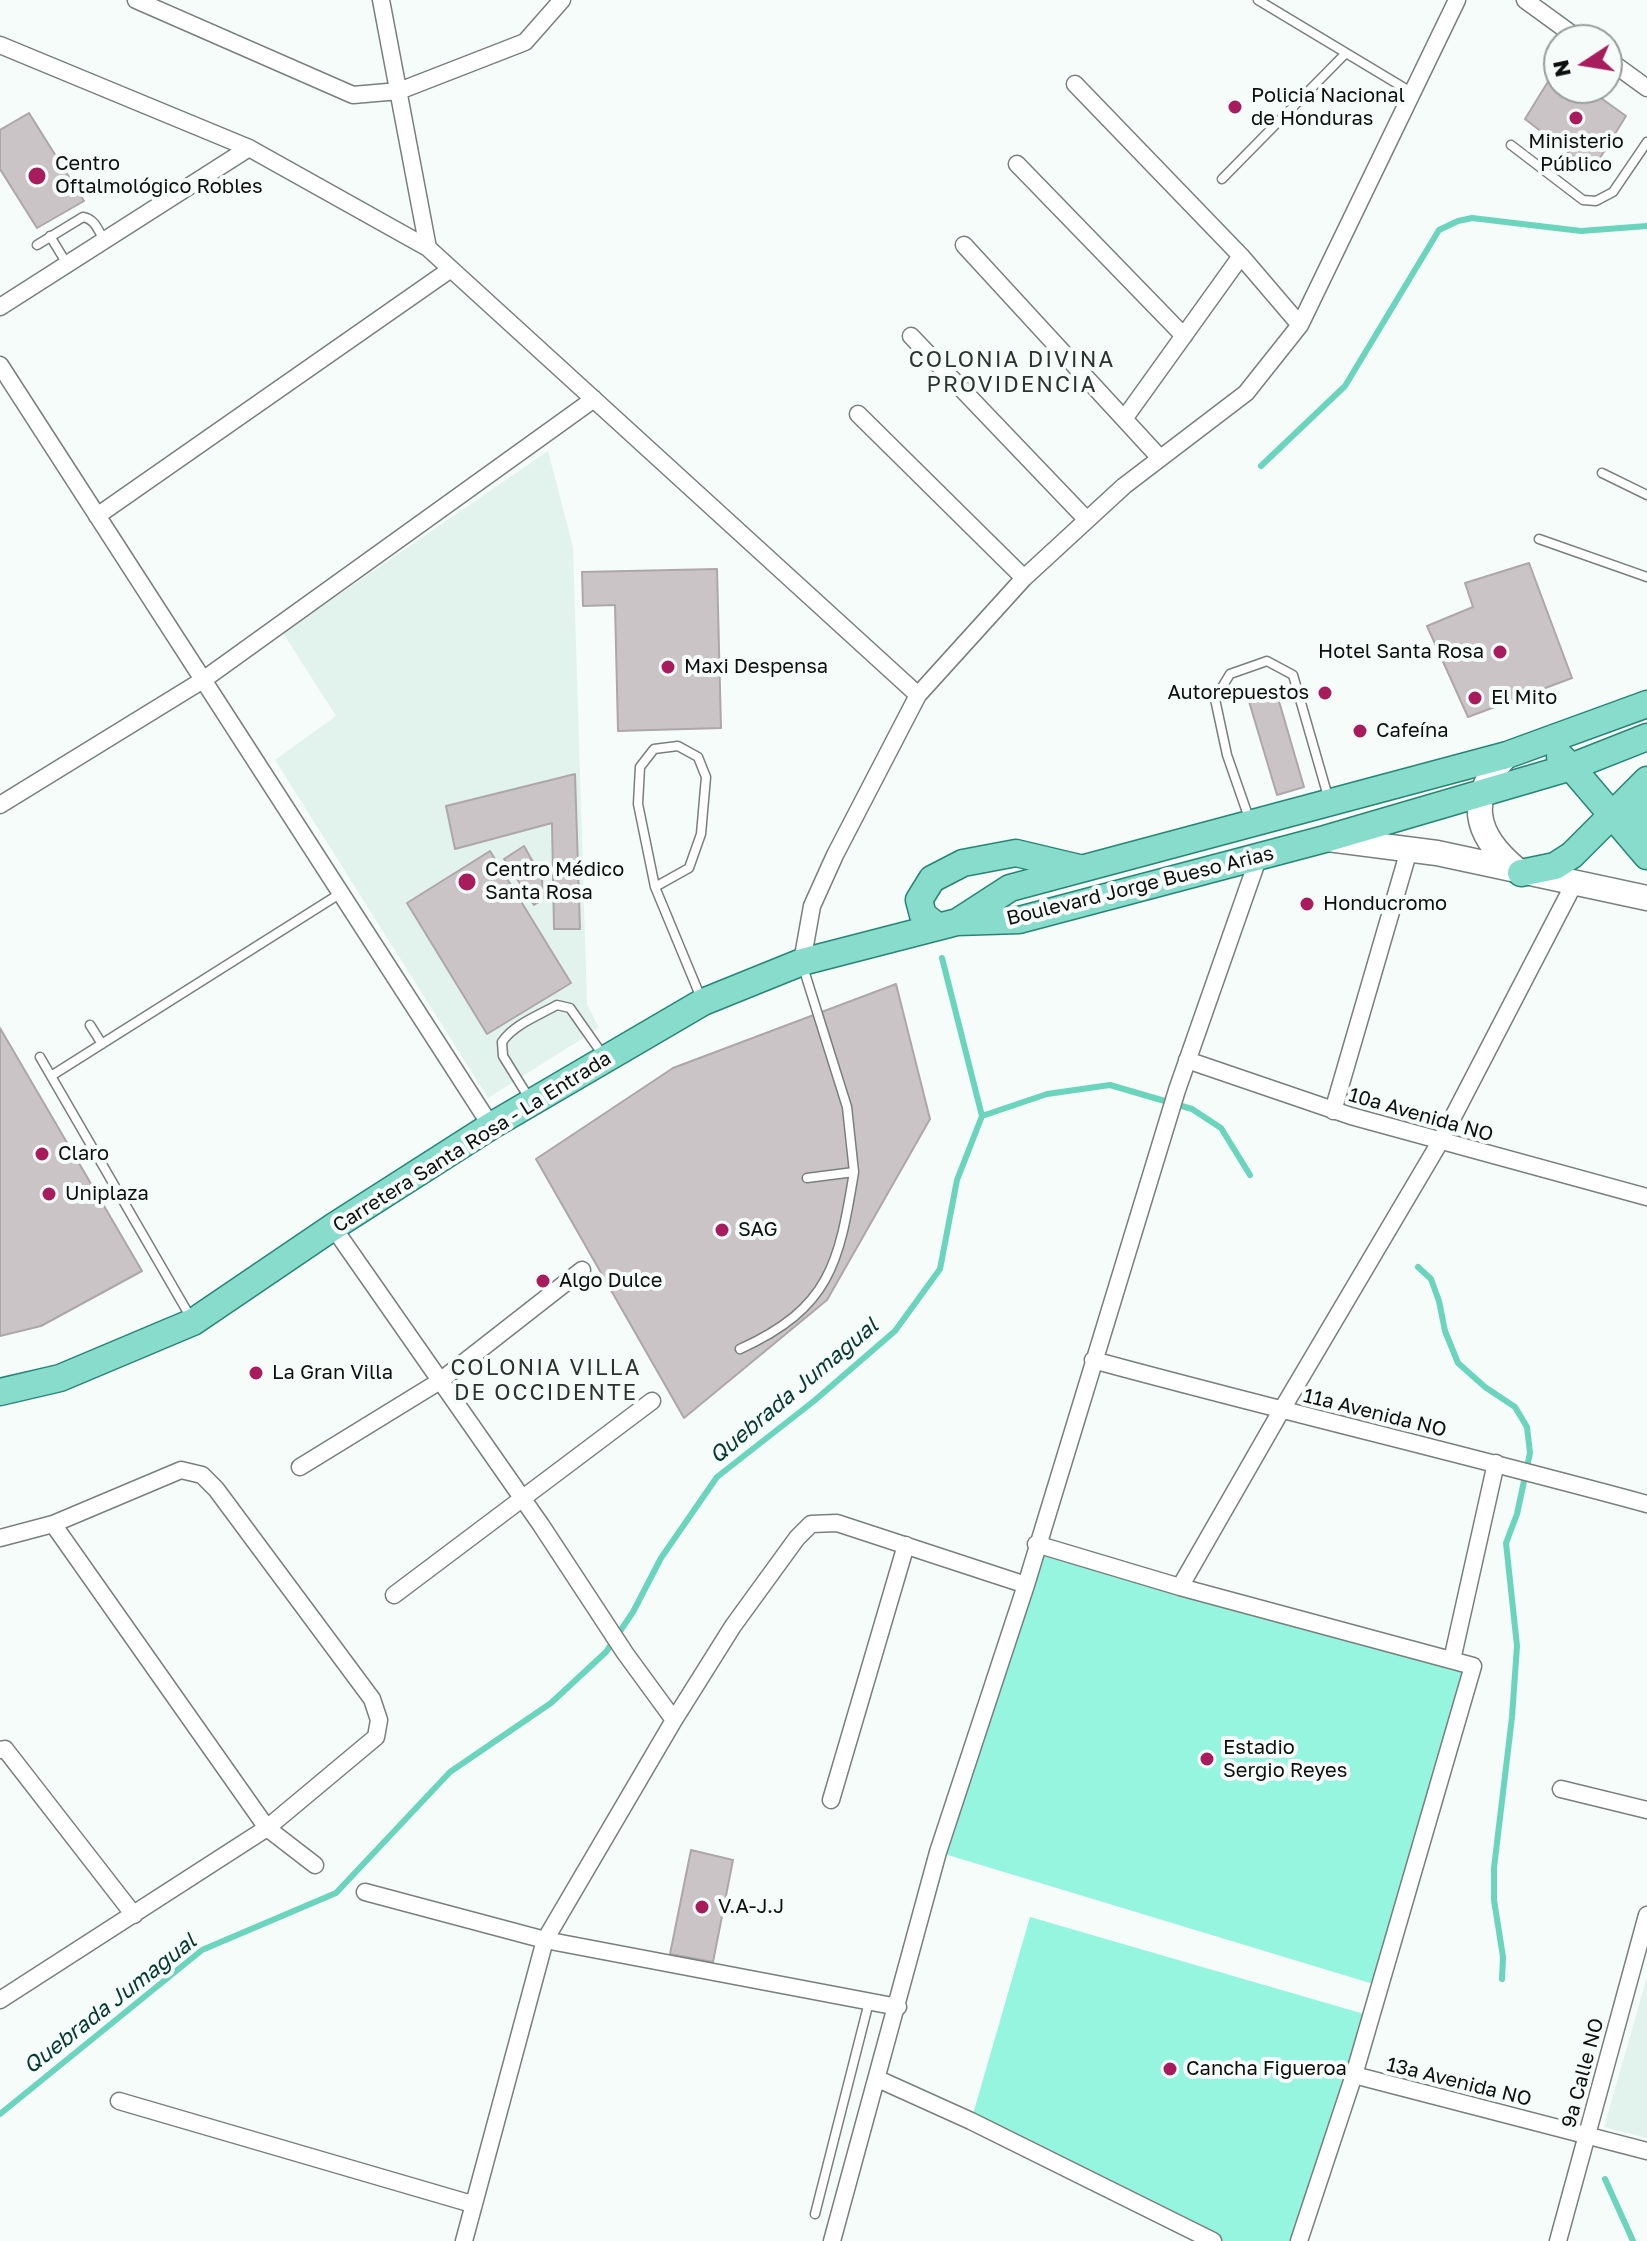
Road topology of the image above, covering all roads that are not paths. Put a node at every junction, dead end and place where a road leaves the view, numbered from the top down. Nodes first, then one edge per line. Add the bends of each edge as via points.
1 (381, 0) edge
2 (562, 0) edge
3 (1258, 0) edge
4 (1457, 0) edge
5 (1525, 0) edge
6 (147, 2) edge
7 (1558, 24) edge
8 (0, 45) edge
9 (1346, 53) junction
10 (1623, 71) edge
11 (1075, 84) dead end
12 (1647, 88) edge
13 (399, 91) junction
14 (1411, 92) junction
15 (1647, 142) edge
16 (1511, 145) dead end
17 (249, 148) junction
18 (1017, 164) dead end
19 (1222, 179) dead end
20 (50, 236) junction
21 (104, 241) junction
22 (37, 245) dead end
23 (964, 245) dead end
24 (428, 248) junction
25 (1241, 256) junction
26 (67, 264) junction
27 (451, 269) junction
28 (0, 307) edge
29 (1300, 325) junction
30 (911, 336) dead end
31 (1184, 336) junction
32 (0, 365) edge
33 (594, 399) junction
34 (858, 414) dead end
35 (1124, 419) junction
36 (1160, 458) junction
37 (1602, 473) dead end
38 (1647, 495) edge
39 (97, 516) junction
40 (1087, 520) junction
41 (1539, 539) dead end
42 (1647, 577) edge
43 (1024, 578) junction
44 (203, 680) junction
45 (918, 695) junction
46 (1647, 704) edge
47 (1647, 737) edge
48 (1544, 742) junction
49 (1507, 755) junction
50 (1571, 767) junction
51 (1647, 780) edge
52 (1647, 791) edge
53 (1481, 793) junction
54 (1331, 804) junction
55 (0, 805) edge
56 (1612, 814) junction
57 (1251, 826) junction
58 (1325, 839) junction
59 (1647, 846) edge
60 (1409, 850) junction
61 (1259, 856) junction
62 (1647, 856) edge
63 (1082, 869) junction
64 (1521, 873) junction
65 (1575, 882) junction
66 (655, 887) junction
67 (341, 893) junction
68 (1647, 898) edge
69 (948, 924) junction
70 (802, 962) junction
71 (703, 1002) junction
72 (90, 1025) dead end
73 (102, 1044) junction
74 (40, 1057) dead end
75 (605, 1059) junction
76 (1187, 1060) junction
77 (51, 1076) junction
78 (531, 1102) junction
79 (1333, 1111) junction
80 (491, 1126) junction
81 (1440, 1142) junction
82 (854, 1172) junction
83 (807, 1178) dead end
84 (1647, 1197) edge
85 (333, 1227) junction
86 (582, 1270) dead end
87 (193, 1322) junction
88 (740, 1349) dead end
89 (1093, 1360) junction
90 (440, 1381) junction
91 (0, 1392) edge
92 (652, 1401) dead end
93 (1281, 1411) junction
94 (1496, 1463) junction
95 (300, 1467) dead end
96 (523, 1500) junction
97 (1647, 1504) edge
98 (53, 1524) junction
99 (0, 1538) edge
100 (1036, 1544) junction
101 (906, 1545) junction
102 (1026, 1585) junction
103 (1180, 1587) junction
104 (394, 1595) dead end
105 (1452, 1660) junction
106 (674, 1720) junction
107 (2, 1747) edge
108 (1561, 1789) dead end
109 (831, 1800) dead end
110 (1647, 1810) edge
111 (267, 1828) junction
112 (315, 1865) dead end
113 (365, 1892) dead end
114 (134, 1915) junction
115 (1647, 1915) edge
116 (545, 1940) junction
117 (0, 2000) edge
118 (869, 2001) junction
119 (898, 2007) junction
120 (1354, 2075) junction
121 (878, 2079) junction
122 (119, 2101) dead end
123 (1587, 2135) junction
124 (1647, 2151) edge
125 (472, 2204) junction
126 (815, 2214) dead end
127 (464, 2241) edge
128 (832, 2241) edge
129 (1213, 2241) edge
130 (1299, 2241) edge
131 (1558, 2241) edge

1 - 13 street
2 - 13 street via 525,42
3 - 9 lane
4 - 14 street
5 - 7 street
6 - 13 street via 353,95
8 - 17 street
9 - 14 lane
9 - 19 lane
10 - 12 street
11 - 25 street
13 - 24 street
14 - 29 street
15 - 16 lane via 1613,192 1596,201 1583,200
17 - 21 street
17 - 24 street
18 - 31 street
20 - 21 lane via 83,217 95,224
20 - 22 lane
20 - 26 lane
21 - 26 street
23 - 35 street
24 - 27 street
25 - 29 street
25 - 31 street
26 - 28 street
27 - 33 street
27 - 39 street
29 - 36 street via 1246,393
30 - 40 street
31 - 35 street
32 - 39 street
33 - 44 street
33 - 45 street
34 - 43 street
35 - 36 street
36 - 40 street
37 - 38 lane
39 - 44 street
40 - 43 street
41 - 42 lane
43 - 45 street
44 - 55 street
44 - 67 street
45 - 70 street via 812,906
46 - 48 main road, Boulevard Jorge Bueso Arias
47 - 50 main road, Boulevard Jorge Bueso Arias
48 - 49 main road, Boulevard Jorge Bueso Arias
48 - 50 main road
49 - 53 street
49 - 54 main road, Boulevard Jorge Bueso Arias
50 - 53 main road, Boulevard Jorge Bueso Arias
50 - 56 main road
51 - 56 main road
52 - 59 main road via 1642,813
53 - 58 main road, Boulevard Jorge Bueso Arias
53 - 64 street via 1479,818 1490,844
54 - 57 main road, Boulevard Jorge Bueso Arias
54 - 57 lane via 1293,675 1267,661 1230,674 1215,699
56 - 62 main road
56 - 64 main road via 1572,855 1555,866
57 - 63 main road, Boulevard Jorge Bueso Arias
58 - 60 street
58 - 61 main road, Boulevard Jorge Bueso Arias
60 - 64 street
60 - 79 street
61 - 69 main road, Boulevard Jorge Bueso Arias via 1019,920
61 - 76 street
63 - 69 main road, Boulevard Jorge Bueso Arias via 1010,888
63 - 69 main road via 1016,853 963,863 932,879 919,900 923,915
64 - 65 street
65 - 68 street
65 - 81 street
66 - 66 lane via 638,804 640,767 654,749 678,746 698,757 706,777 701,834 689,868
66 - 71 lane
67 - 73 lane
67 - 80 street
69 - 70 main road, Carretera Santa Rosa - La Entrada
70 - 71 main road, Carretera Santa Rosa - La Entrada
70 - 82 lane via 847,1107
71 - 75 main road, Carretera Santa Rosa - La Entrada
72 - 73 lane
73 - 77 lane
74 - 77 lane
75 - 78 main road, Carretera Santa Rosa - La Entrada
75 - 78 lane via 570,1008 557,1005 502,1042 503,1056
76 - 79 street, 10a Avenida NO
76 - 89 street
77 - 87 lane
78 - 80 main road, Carretera Santa Rosa - La Entrada
79 - 81 street, 10a Avenida NO
80 - 85 main road, Carretera Santa Rosa - La Entrada
81 - 84 street, 10a Avenida NO
81 - 93 street
82 - 83 lane
82 - 88 lane via 832,1270 816,1297 777,1332
85 - 87 main road, Carretera Santa Rosa - La Entrada
85 - 90 street
86 - 90 street
87 - 91 main road, Carretera Santa Rosa - La Entrada via 60,1378
89 - 93 street, 11a Avenida NO
89 - 100 street
90 - 95 street
90 - 96 street
92 - 96 street
93 - 94 street, 11a Avenida NO
93 - 103 street
94 - 97 street, 11a Avenida NO
94 - 105 street
96 - 104 street
96 - 106 street
98 - 99 street
98 - 111 street
98 - 111 street via 181,1470 202,1475 372,1699 379,1720 376,1737
100 - 102 street
100 - 103 street
101 - 102 street
101 - 106 street via 837,1523 811,1524 733,1626
101 - 109 street
102 - 119 street via 938,1852
103 - 105 street
105 - 120 street via 1473,1666
106 - 116 street
107 - 114 street
108 - 110 street
111 - 112 street
111 - 114 street
113 - 116 street
114 - 117 street
115 - 123 street, 9a Calle NO
116 - 118 street
116 - 125 street
118 - 119 street
118 - 126 lane
119 - 121 street
120 - 123 street, 13a Avenida NO
120 - 130 street
121 - 128 street
121 - 129 street
122 - 125 street
123 - 124 street, 13a Avenida NO
123 - 131 street, 9a Calle NO
125 - 127 street

